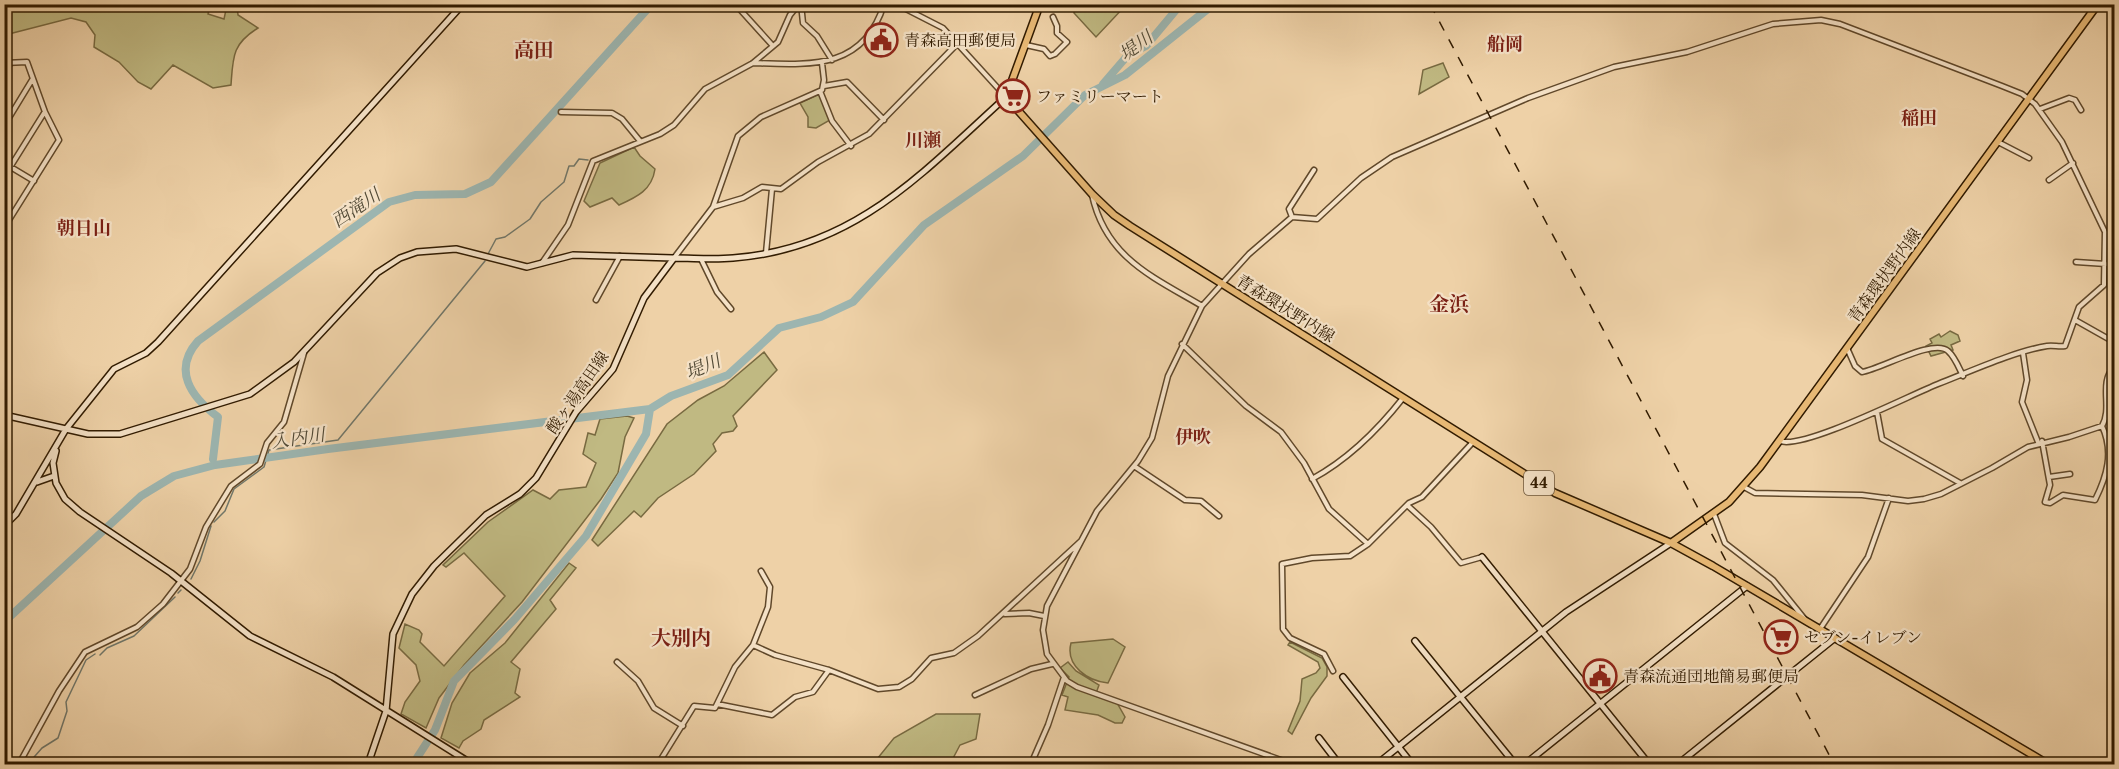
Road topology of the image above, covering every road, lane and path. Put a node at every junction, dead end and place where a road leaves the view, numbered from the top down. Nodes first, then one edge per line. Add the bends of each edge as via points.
1 (463, 4) edge
2 (735, 4) edge
3 (800, 4) edge
4 (884, 4) edge
5 (896, 4) edge
6 (1040, 4) edge
7 (2098, 4) edge
8 (1053, 17) dead end
9 (957, 44) junction
10 (1026, 45) junction
11 (774, 46) junction
12 (832, 60) junction
13 (7, 63) edge
14 (753, 63) junction
15 (822, 63) junction
16 (4, 72) edge
17 (33, 80) junction
18 (824, 86) junction
19 (820, 91) junction
20 (1006, 97) junction
21 (2029, 99) junction
22 (2040, 110) junction
23 (2080, 110) dead end
24 (45, 112) junction
25 (561, 112) dead end
26 (884, 120) junction
27 (4, 126) edge
28 (640, 141) junction
29 (1998, 142) junction
30 (851, 146) junction
31 (2029, 158) dead end
32 (4, 163) edge
33 (2073, 163) junction
34 (10, 166) junction
35 (1314, 170) dead end
36 (4, 177) edge
37 (34, 180) junction
38 (2049, 180) dead end
39 (772, 189) junction
40 (1092, 194) junction
41 (713, 207) junction
42 (1292, 216) junction
43 (4, 228) edge
44 (766, 254) junction
45 (620, 256) junction
46 (674, 258) junction
47 (701, 259) junction
48 (2076, 262) dead end
49 (542, 264) junction
50 (2106, 264) junction
51 (1222, 284) junction
52 (596, 300) dead end
53 (1202, 306) junction
54 (731, 309) dead end
55 (2074, 320) junction
56 (2115, 342) edge
57 (1182, 344) junction
58 (1847, 348) junction
59 (304, 352) junction
60 (2023, 353) junction
61 (2115, 367) edge
62 (1963, 376) junction
63 (1403, 398) junction
64 (1877, 412) junction
65 (4, 415) edge
66 (2102, 426) junction
67 (66, 429) junction
68 (59, 441) junction
69 (1780, 441) junction
70 (1473, 442) junction
71 (2040, 442) junction
72 (1134, 466) junction
73 (2070, 474) dead end
74 (54, 476) junction
75 (2049, 477) junction
76 (1312, 479) junction
77 (1960, 483) junction
78 (33, 485) junction
79 (1744, 487) junction
80 (1890, 498) junction
81 (1407, 505) junction
82 (1714, 514) junction
83 (1219, 516) dead end
84 (4, 526) edge
85 (1081, 541) junction
86 (1671, 543) junction
87 (1368, 544) junction
88 (1482, 557) joint
89 (761, 571) dead end
90 (181, 581) junction
91 (1747, 586) junction
92 (1005, 614) junction
93 (1044, 616) junction
94 (1808, 622) junction
95 (1820, 630) junction
96 (1542, 632) junction
97 (1835, 638) junction
98 (1415, 641) dead end
99 (753, 645) junction
100 (617, 662) dead end
101 (1052, 664) junction
102 (829, 670) junction
103 (1332, 671) dead end
104 (1064, 677) junction
105 (1343, 677) dead end
106 (975, 695) dead end
107 (1461, 697) junction
108 (717, 704) junction
109 (1600, 704) junction
110 (386, 711) junction
111 (683, 726) junction
112 (1319, 738) dead end
113 (1398, 747) junction
114 (19, 765) edge
115 (368, 765) edge
116 (472, 765) edge
117 (658, 765) edge
118 (1031, 765) edge
119 (1292, 765) edge
120 (1339, 765) edge
121 (1377, 765) edge
122 (1412, 765) edge
123 (1515, 765) edge
124 (1525, 765) edge
125 (1649, 765) edge
126 (1678, 765) edge
127 (2048, 765) edge

1 - 67 street via 158,342 146,353 114,369
2 - 11 street
3 - 11 street
3 - 12 street via 803,23
4 - 12 street via 869,37
5 - 9 street via 934,22
6 - 10 main road
7 - 21 main road, 青森環状野内線
8 - 10 street via 1057,33 1067,42 1050,56 1044,49
9 - 20 street
9 - 26 street
10 - 20 main road
11 - 14 street
12 - 15 street
13 - 16 street
13 - 17 street via 26,62
14 - 15 street
14 - 28 street via 711,84 674,125
15 - 18 street
17 - 24 street
17 - 27 street
18 - 19 street
18 - 26 street via 847,82
19 - 30 street via 832,121
19 - 41 street via 744,128 734,142
20 - 40 main road, 青森環状野内線 / 44
20 - 44 street via 913,183 878,209 832,233
21 - 22 street
21 - 29 main road, 青森環状野内線
21 - 42 street via 1831,21 1786,21 1687,52 1614,68 1537,94 1392,157 1361,178 1317,219
22 - 23 street via 2069,98 2075,100
22 - 33 street
24 - 34 street
24 - 37 street via 59,140
25 - 28 street via 612,113
26 - 30 street
28 - 49 street via 593,161 568,225
29 - 31 street
29 - 58 main road, 青森環状野内線
30 - 39 street via 818,162 781,189
32 - 34 street
33 - 38 street
33 - 50 street via 2106,236
34 - 36 street
34 - 37 street
35 - 42 street via 1289,209
37 - 43 street
39 - 41 street via 762,187 743,198
39 - 44 street
40 - 51 main road, 青森環状野内線 / 44 via 1114,216
40 - 53 street via 1095,209 1124,254 1148,277
41 - 46 street
42 - 51 street
44 - 47 street
45 - 46 street
45 - 49 street via 573,255
45 - 52 street
46 - 47 street
46 - 110 street, 酸ヶ湯高田線 via 644,298 613,369 576,411 536,478 480,521 412,594 393,634
47 - 54 street via 717,292
48 - 50 street
49 - 59 street via 519,266 450,249 409,254 377,273
50 - 55 street via 2104,285 2082,304
51 - 53 street
51 - 63 main road, 青森環状野内線 / 44
53 - 57 street
55 - 56 street
55 - 60 street via 2065,346 2046,346
57 - 72 street via 1168,376 1155,431
57 - 76 street via 1246,406 1281,432
58 - 62 street via 1862,372 1926,348 1944,348
58 - 69 main road, 青森環状野内線
59 - 67 street via 261,388 211,408 120,434
59 - 90 street via 284,422 267,443 260,464 231,486 206,527 190,569
60 - 62 street
60 - 71 street via 2026,380 2022,402
61 - 66 street via 2107,380 2108,410
62 - 64 street
63 - 70 main road, 青森環状野内線 / 44
63 - 76 street via 1367,440
64 - 69 street via 1792,443
64 - 77 street via 1882,439
65 - 67 street
66 - 71 street via 2069,438
66 - 75 street via 2108,465 2095,500 2062,495 2046,503
67 - 68 street
68 - 74 street
68 - 78 street
69 - 79 main road, 青森環状野内線
70 - 81 street via 1422,497
70 - 86 main road, 青森環状野内線 / 44 via 1555,493
71 - 75 street
71 - 77 street
72 - 83 street via 1185,500 1201,501
72 - 85 street via 1097,511
73 - 75 street
74 - 78 street
74 - 90 street via 70,504
76 - 87 street via 1329,509
77 - 80 street via 1931,498
78 - 84 street
79 - 80 street via 1755,493
79 - 82 main road, 青森環状野内線
80 - 95 street via 1868,557
81 - 87 street
81 - 88 street via 1461,563
82 - 86 main road, 青森環状野内線
82 - 94 street via 1725,543 1773,580
85 - 92 street
85 - 93 street
86 - 91 main road, 青森環状野内線 / 44
86 - 96 street via 1584,599
87 - 103 street via 1350,556 1282,564 1283,629 1290,638 1324,654
88 - 96 street
89 - 99 street via 768,580 770,593
90 - 110 street via 250,636 333,677
90 - 114 street via 137,627 85,652
91 - 94 main road, 青森環状野内線 / 44
91 - 109 street
92 - 93 street
92 - 102 street via 954,653 931,658 899,687 878,689
93 - 101 street via 1043,643
94 - 95 main road, 青森環状野内線 / 44
95 - 97 main road, 青森環状野内線 / 44
96 - 107 street
96 - 109 street
97 - 126 street
97 - 127 main road, 青森環状野内線 / 44
98 - 107 street
99 - 102 street
99 - 108 street via 735,667
100 - 111 street via 638,681 654,708
101 - 104 street
101 - 106 street via 1031,669
102 - 108 street via 813,692 795,697 772,715
104 - 118 street
104 - 119 street via 1084,690
105 - 113 street
107 - 113 street
107 - 123 street
108 - 111 street via 712,709 694,706
109 - 124 street
109 - 125 street
110 - 115 street, 酸ヶ湯高田線
110 - 116 street
111 - 117 street
112 - 120 street
113 - 121 street
113 - 122 street

